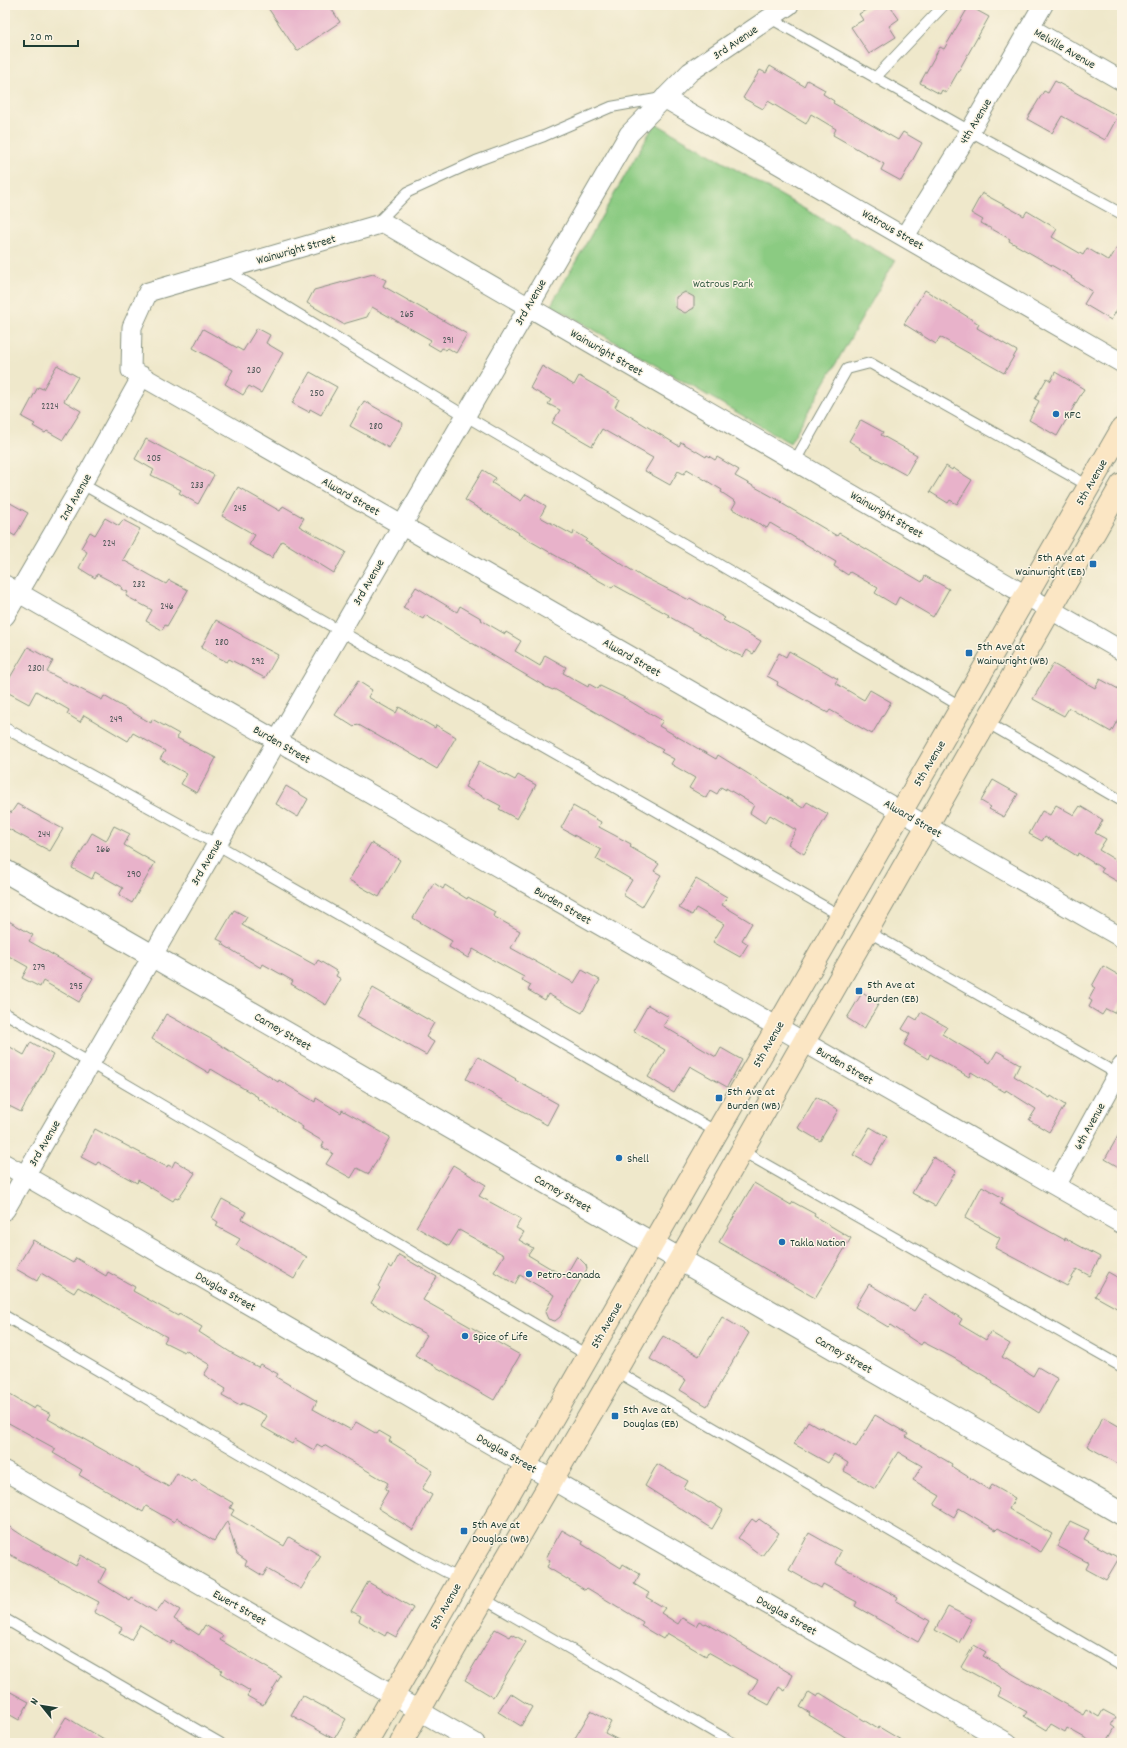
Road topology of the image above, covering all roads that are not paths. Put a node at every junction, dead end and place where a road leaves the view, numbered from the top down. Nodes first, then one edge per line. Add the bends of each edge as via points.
1 (789, 5) edge
2 (944, 5) edge
3 (1043, 5) edge
4 (770, 18) junction
5 (1030, 28) junction
6 (875, 78) junction
7 (1122, 81) edge
8 (664, 98) junction
9 (970, 131) junction
10 (1122, 214) edge
11 (374, 226) junction
12 (905, 236) junction
13 (226, 270) junction
14 (528, 306) junction
15 (1122, 363) edge
16 (142, 376) junction
17 (464, 415) junction
18 (1122, 429) edge
19 (794, 461) junction
20 (82, 484) junction
21 (1122, 484) edge
22 (1089, 486) junction
23 (402, 525) junction
24 (12, 588) edge
25 (1026, 596) junction
26 (1050, 609) junction
27 (5, 616) edge
28 (340, 631) junction
29 (1122, 651) edge
30 (962, 707) junction
31 (986, 722) junction
32 (5, 728) edge
33 (277, 741) junction
34 (1122, 801) edge
35 (901, 810) junction
36 (927, 825) junction
37 (216, 844) junction
38 (5, 870) edge
39 (842, 916) junction
40 (867, 931) junction
41 (1122, 938) edge
42 (152, 955) junction
43 (5, 1013) edge
44 (778, 1027) junction
45 (804, 1042) junction
46 (90, 1062) junction
47 (1120, 1072) edge
48 (717, 1132) junction
49 (742, 1151) junction
50 (5, 1164) edge
51 (25, 1176) junction
52 (1056, 1186) junction
53 (5, 1210) edge
54 (1122, 1224) edge
55 (653, 1244) junction
56 (680, 1259) junction
57 (5, 1316) edge
58 (589, 1356) junction
59 (1122, 1367) edge
60 (616, 1371) junction
61 (526, 1464) junction
62 (5, 1471) edge
63 (553, 1480) junction
64 (1122, 1514) edge
65 (461, 1578) junction
66 (482, 1598) junction
67 (5, 1619) edge
68 (1122, 1666) edge
69 (393, 1696) junction
70 (419, 1711) junction
71 (220, 1743) edge
72 (366, 1743) edge
73 (401, 1743) edge
74 (475, 1743) edge
75 (733, 1743) edge
76 (1008, 1743) edge

1 - 4 street, 3rd Avenue
2 - 6 lane
3 - 5 street, 4th Avenue
4 - 6 lane
4 - 8 street, 3rd Avenue via 690,72
5 - 7 street, Melville Avenue
5 - 9 street, 4th Avenue
6 - 9 lane
8 - 11 lane via 611,107 408,192
8 - 12 street, Watrous Street
8 - 14 street, 3rd Avenue via 629,134
9 - 10 lane
9 - 12 street, 4th Avenue
11 - 13 street, Wainwright Street
11 - 14 street, Wainwright Street via 384,224
12 - 15 street, Watrous Street
13 - 16 street, Wainwright Street via 148,292 132,327 131,370
13 - 17 lane
14 - 17 street, 3rd Avenue
14 - 19 street, Wainwright Street
16 - 20 street, 2nd Avenue
16 - 23 street, Alward Street
17 - 23 street, 3rd Avenue
17 - 30 lane
18 - 22 main road, 5th Avenue
19 - 22 lane via 847,369 870,363
19 - 25 street, Wainwright Street
20 - 24 street, 2nd Avenue
20 - 28 lane
21 - 26 main road
22 - 25 main road, 5th Avenue
23 - 28 street, 3rd Avenue
23 - 35 street, Alward Street
24 - 27 street, 2nd Avenue
24 - 33 street, Burden Street
25 - 26 street, Wainwright Street
25 - 30 main road, 5th Avenue
26 - 29 street, Wainwright Street
26 - 31 main road
28 - 33 street, 3rd Avenue
28 - 39 lane
30 - 35 main road, 5th Avenue
31 - 34 lane
31 - 36 main road
32 - 37 lane
33 - 37 street, 3rd Avenue
33 - 44 street, Burden Street
35 - 36 street, Alward Street
35 - 39 main road, 5th Avenue
36 - 40 main road
36 - 41 street, Alward Street
37 - 42 street, 3rd Avenue
37 - 48 lane
38 - 42 street, Carney Street
39 - 44 main road, 5th Avenue
40 - 45 main road
40 - 47 lane
42 - 46 street, 3rd Avenue
42 - 55 street, Carney Street
43 - 46 lane
44 - 45 street, Burden Street
44 - 48 main road, 5th Avenue
45 - 49 main road
45 - 52 street, Burden Street
46 - 51 street, 3rd Avenue
46 - 58 lane
47 - 52 street, 6th Avenue
48 - 55 main road, 5th Avenue
49 - 56 main road
49 - 59 lane
50 - 51 street, Douglas Street
51 - 53 street, 3rd Avenue
51 - 61 street, Douglas Street
52 - 54 street, Burden Street
55 - 56 street, Carney Street
55 - 58 main road, 5th Avenue
56 - 60 main road
56 - 64 street, Carney Street
57 - 65 lane via 418,1557
58 - 61 main road, 5th Avenue
60 - 63 main road
60 - 68 lane
61 - 63 street, Douglas Street
61 - 65 main road, 5th Avenue
62 - 69 street, Ewert Street
63 - 66 main road
63 - 76 street, Douglas Street
65 - 69 main road, 5th Avenue
66 - 70 main road
66 - 75 lane
67 - 71 lane
69 - 70 street, Ewert Street
69 - 72 main road, 5th Avenue
70 - 73 main road
70 - 74 street, Ewert Street

